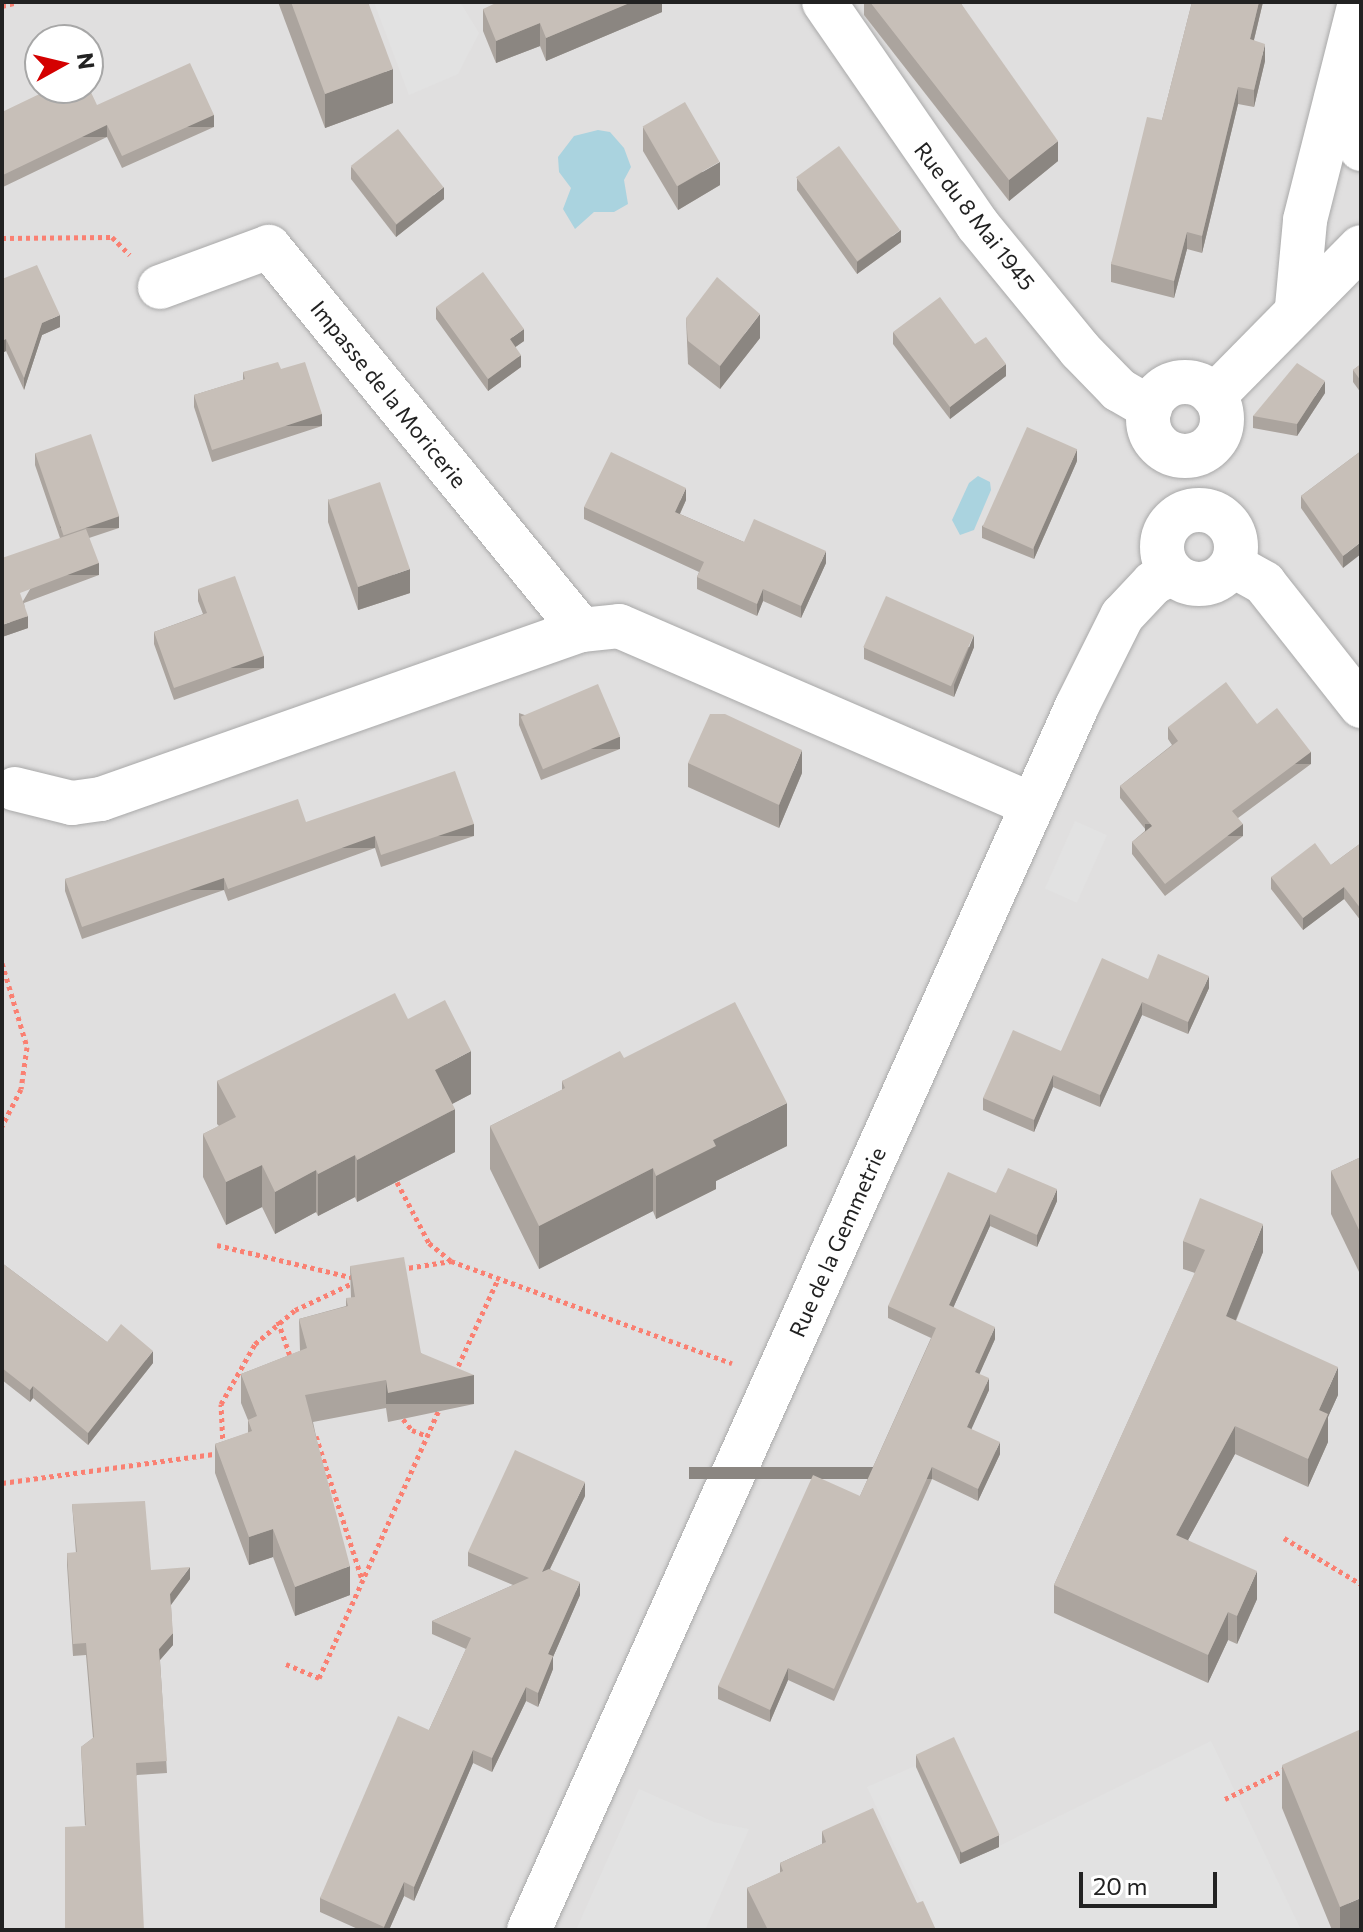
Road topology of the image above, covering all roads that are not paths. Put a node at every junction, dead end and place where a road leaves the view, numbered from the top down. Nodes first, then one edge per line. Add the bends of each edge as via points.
1 (824, 2) edge
2 (1360, 2) edge
3 (1336, 99) junction
4 (1361, 149) edge
5 (1361, 247) edge
6 (160, 287) dead end
7 (1297, 307) junction
8 (1214, 396) junction
9 (1155, 428) junction
10 (1215, 442) junction
11 (1223, 519) junction
12 (1167, 528) junction
13 (1232, 565) junction
14 (1172, 573) junction
15 (581, 630) junction
16 (1361, 706) edge
17 (15, 789) dead end
18 (1032, 805) junction
19 (529, 1930) edge

1 - 9 street, Rue du 8 Mai 1945 via 977,224 1080,350
2 - 3 street
3 - 4 street
3 - 7 street via 1305,220
5 - 7 street
6 - 15 street, Impasse de la Moricerie via 269,247
7 - 8 street
8 - 9 street via 1182,383 1160,392
8 - 10 street via 1222,419
9 - 10 street via 1183,456
9 - 12 street
10 - 11 street
11 - 12 street via 1199,510 1176,518
11 - 13 street via 1235,541
12 - 14 street via 1162,552
13 - 14 street via 1204,585
13 - 16 street via 1264,583
14 - 18 street, Rue de la Gemmetrie via 1153,583 1122,616
15 - 17 street via 101,799 72,803
15 - 18 street via 619,626
18 - 19 street, Rue de la Gemmetrie

